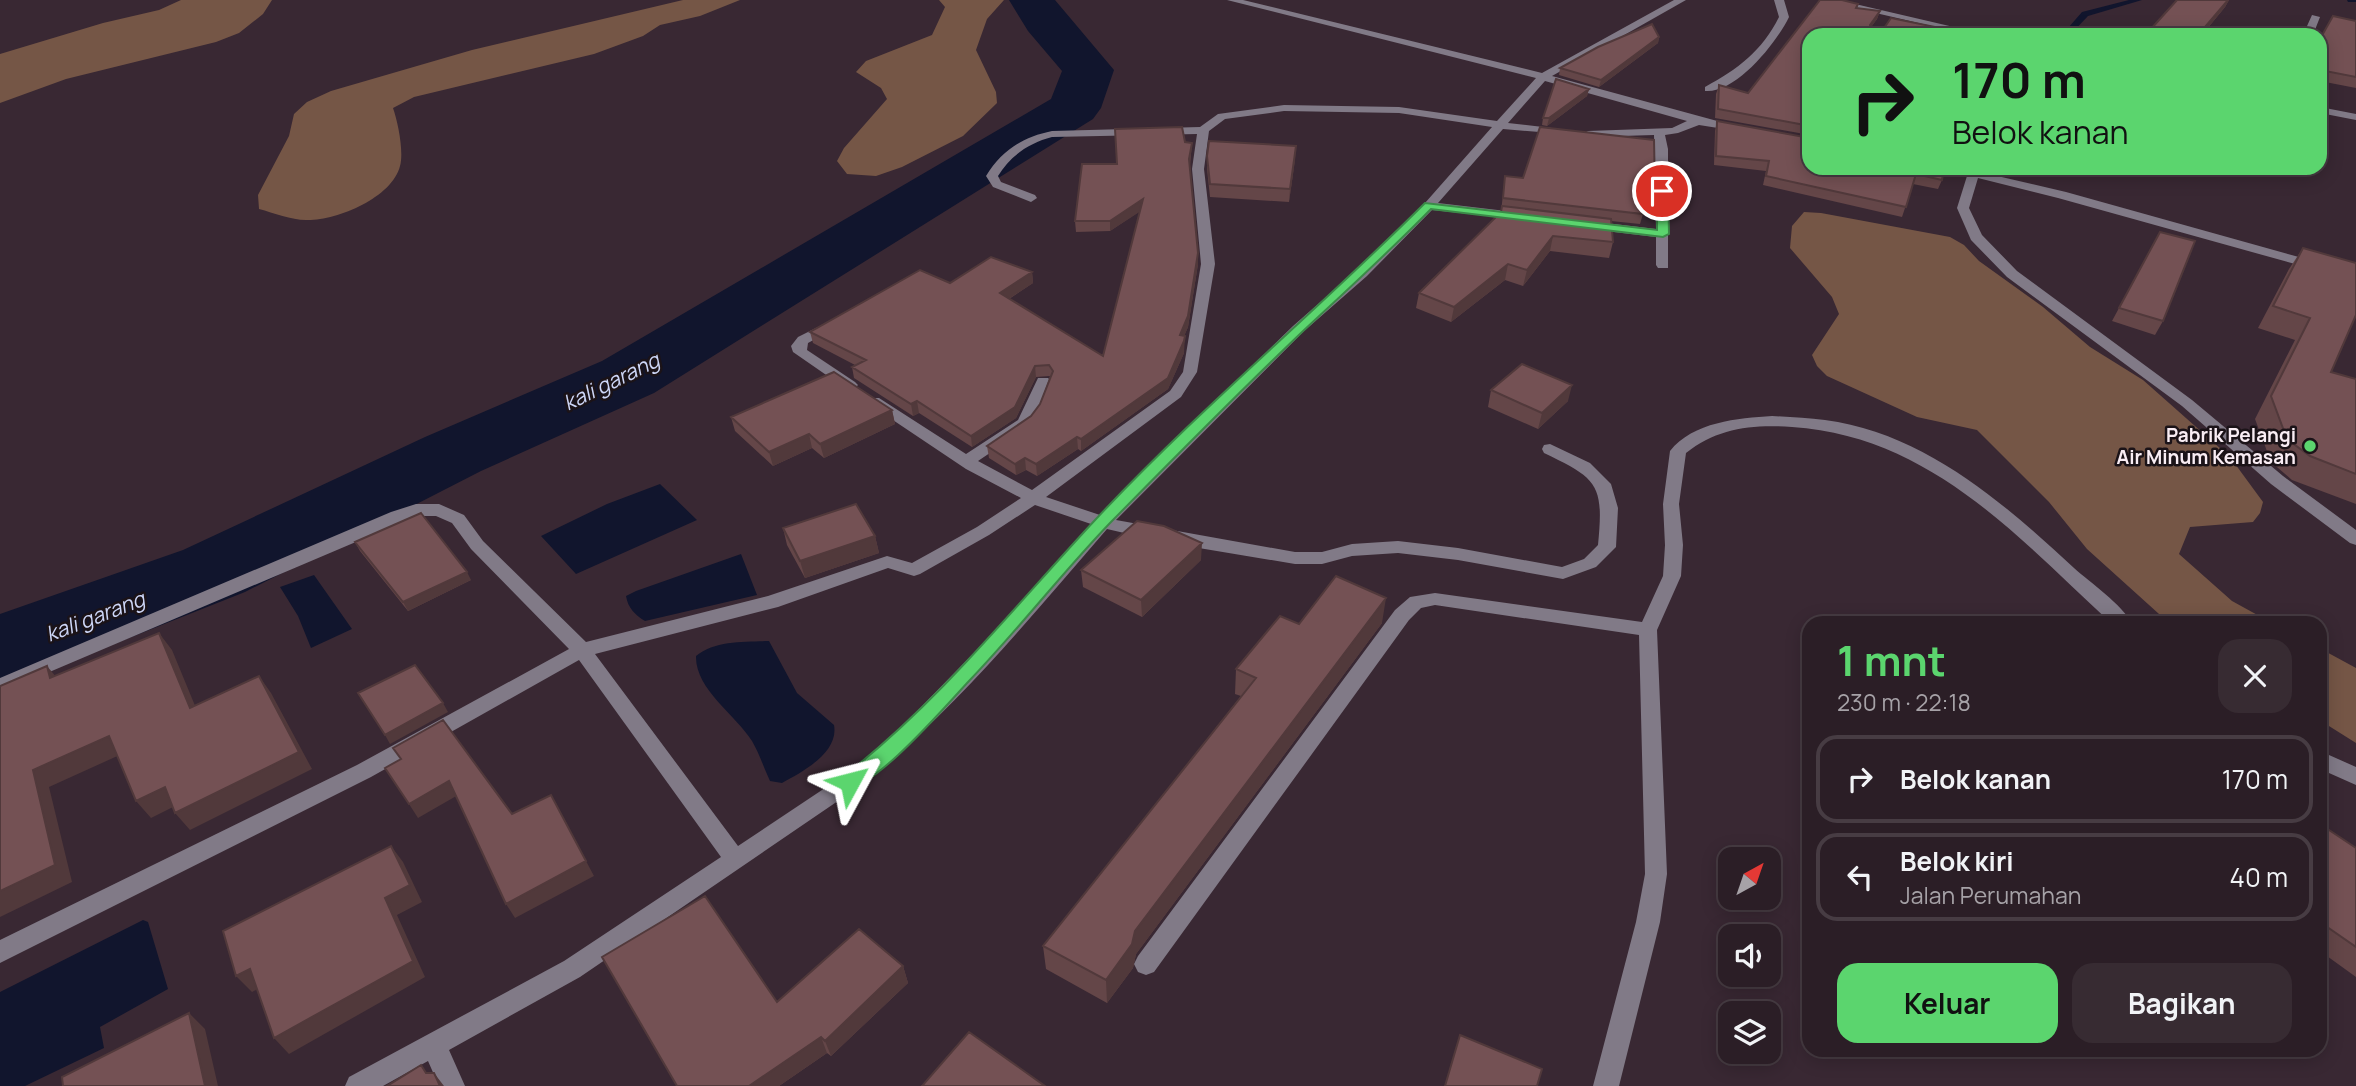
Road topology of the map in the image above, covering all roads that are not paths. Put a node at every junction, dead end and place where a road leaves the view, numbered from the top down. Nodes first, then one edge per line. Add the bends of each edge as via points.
1 (1232, 0) edge
2 (1681, 0) edge
3 (1779, 0) edge
4 (1825, 0) edge
5 (1889, 14) junction
6 (2315, 17) dead end
7 (1881, 24) edge
8 (1952, 28) edge
9 (2311, 28) edge
10 (1543, 76) junction
11 (1709, 89) dead end
12 (2327, 102) edge
13 (2327, 112) edge
14 (2352, 117) edge
15 (1698, 121) junction
16 (1500, 125) junction
17 (1749, 130) edge
18 (1203, 131) junction
19 (1659, 133) junction
20 (1973, 175) edge
21 (1993, 175) edge
22 (1031, 198) dead end
23 (1429, 206) junction
24 (1539, 219) edge
25 (1580, 224) edge
26 (1663, 234) junction
27 (1663, 265) dead end
28 (2356, 277) edge
29 (846, 316) edge
30 (1043, 381) edge
31 (1550, 449) dead end
32 (967, 461) junction
33 (1033, 498) junction
34 (1102, 523) junction
35 (2356, 540) edge
36 (2115, 616) edge
37 (1648, 630) junction
38 (582, 650) junction
39 (0, 686) edge
40 (2327, 763) edge
41 (2356, 777) edge
42 (734, 858) junction
43 (0, 952) edge
44 (1146, 964) dead end
45 (433, 1043) junction
46 (358, 1086) edge
47 (452, 1086) edge
48 (1606, 1086) edge

1 - 10 street
2 - 10 street
3 - 11 street via 1784,17 1773,39 1750,67
4 - 5 street
5 - 7 street
5 - 8 street
6 - 9 street
10 - 15 street
10 - 16 street
12 - 14 street
13 - 14 street
15 - 17 street
15 - 19 street
16 - 18 street via 1399,110 1284,108 1222,116
16 - 19 street via 1564,133
16 - 23 street
18 - 22 street via 1062,133 1033,139 1004,160 992,176 997,184
18 - 33 street via 1198,169 1208,264 1190,372 1176,394
19 - 26 street
20 - 35 street via 1963,208 1976,237 2012,274 2187,403
21 - 28 street
23 - 24 street
23 - 34 street
25 - 26 street
26 - 27 street
29 - 32 street via 803,340 800,352
30 - 32 street via 1024,423
31 - 34 street via 1604,480 1611,515 1607,547 1590,563 1563,573 1398,547 1295,558
32 - 33 street
33 - 34 street
33 - 38 street via 914,570 887,562 772,602
34 - 42 street via 1012,626 894,748
36 - 37 street via 1969,485 1929,460 1841,426 1798,421 1721,426 1678,451 1671,504 1672,576
37 - 44 street via 1435,599 1416,601
37 - 48 street via 1656,874
38 - 39 street via 477,545 458,519 439,510 416,510
38 - 42 street
38 - 43 street via 365,771
40 - 41 street
42 - 45 street via 572,969
45 - 46 street
45 - 47 street

